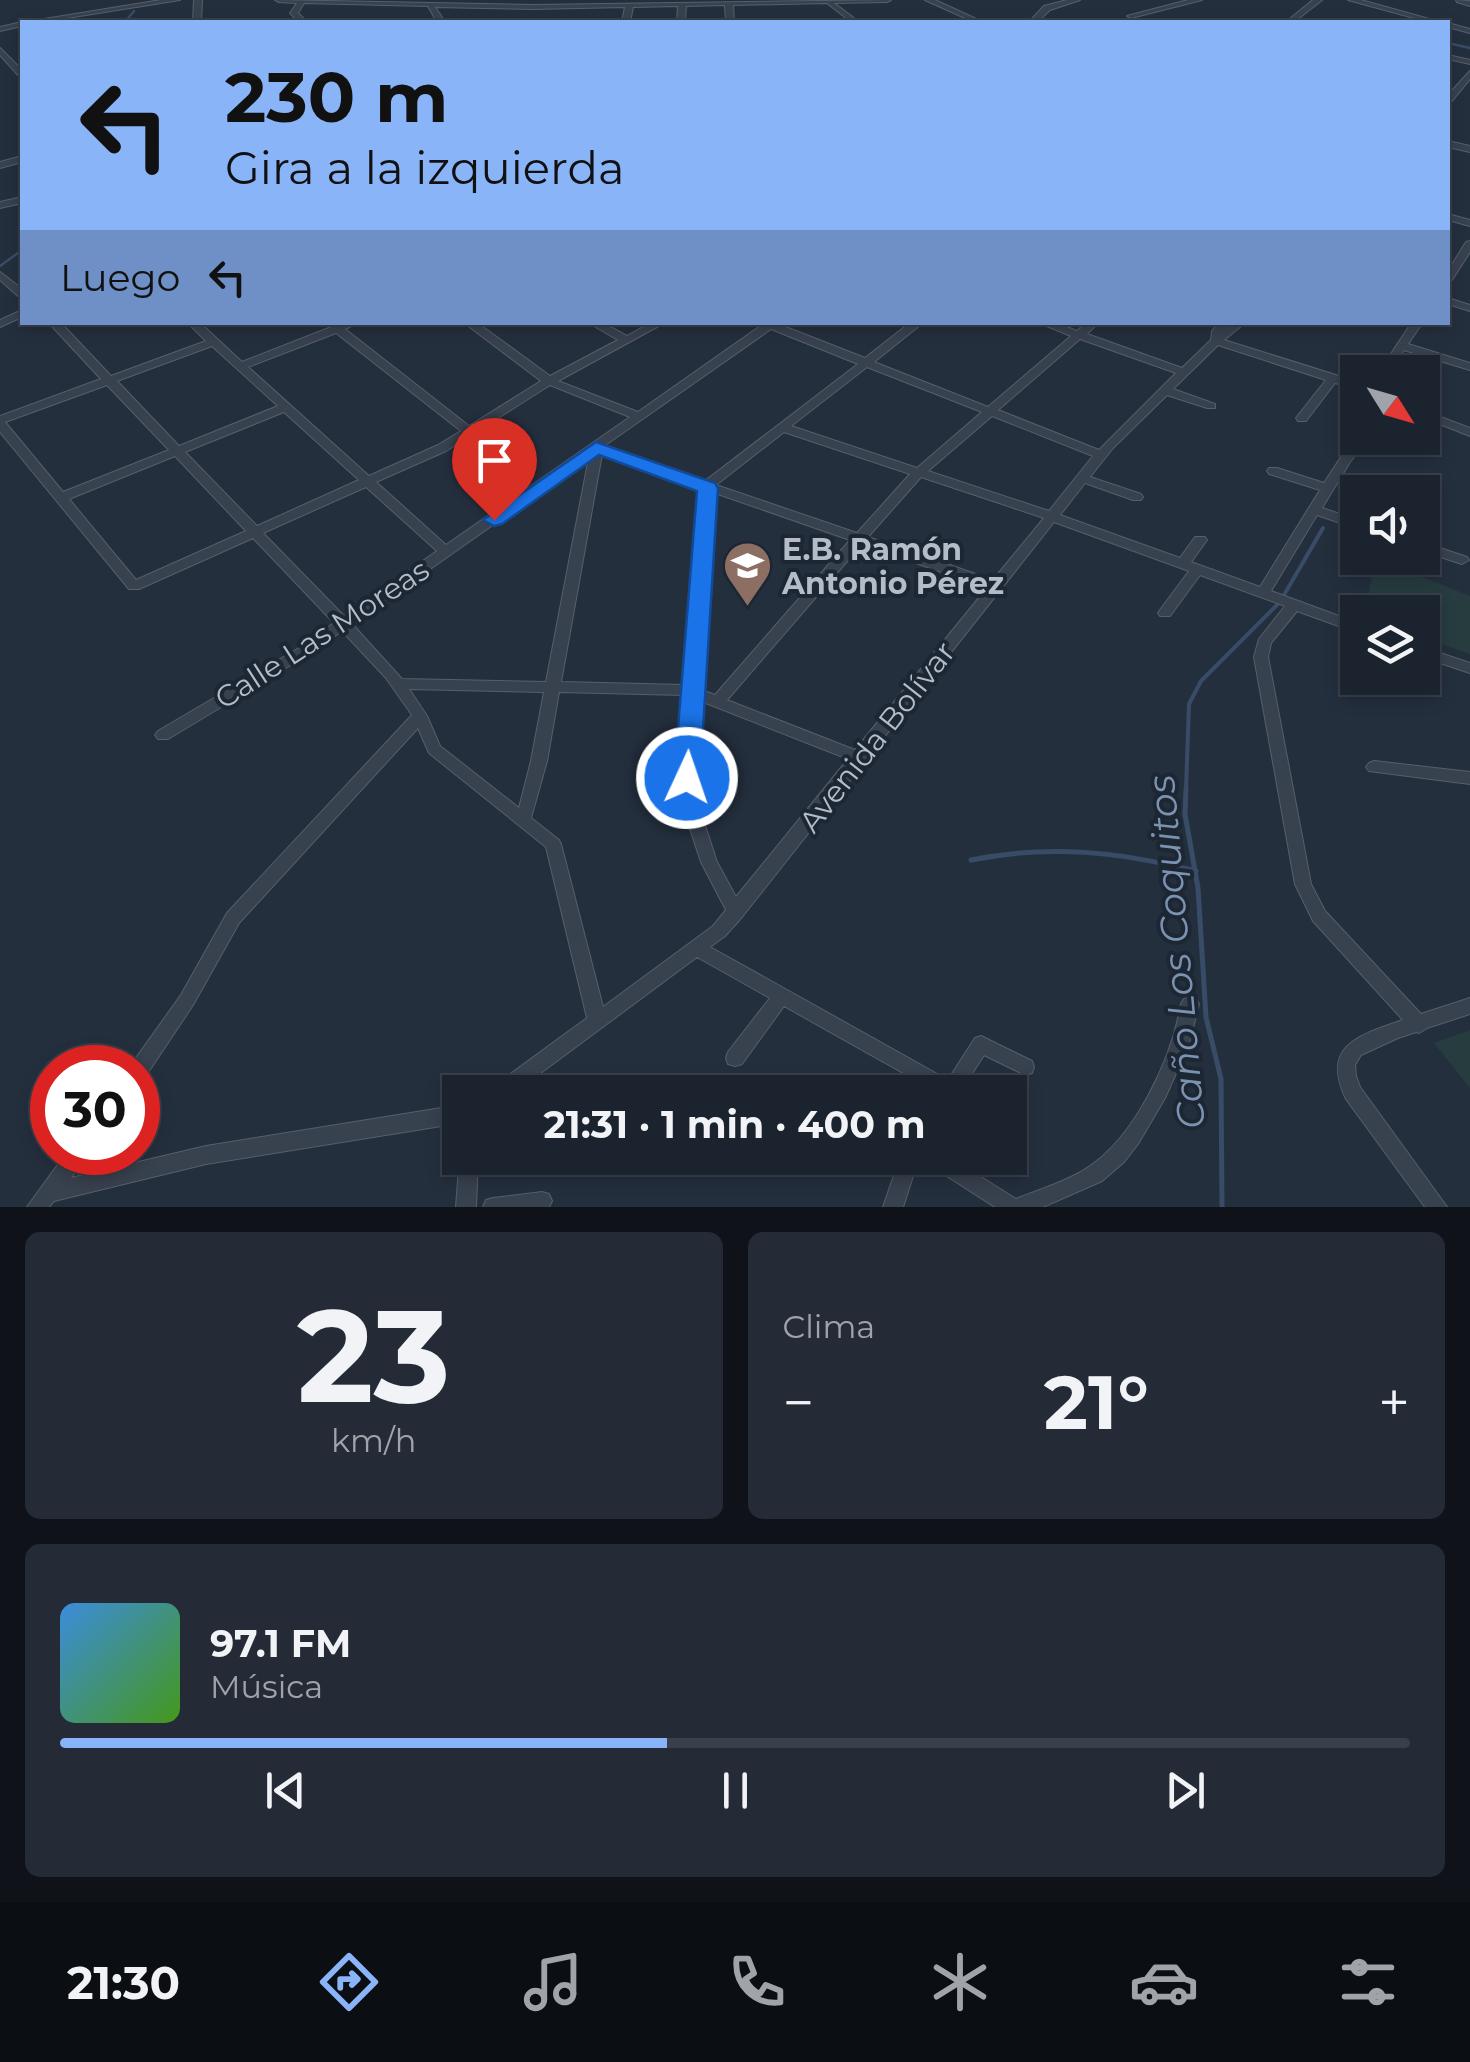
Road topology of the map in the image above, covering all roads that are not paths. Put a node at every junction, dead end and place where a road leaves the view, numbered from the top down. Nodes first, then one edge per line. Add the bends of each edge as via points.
1 (176, 0) edge
2 (280, 0) edge
3 (605, 0) edge
4 (887, 0) edge
5 (930, 0) edge
6 (1075, 0) edge
7 (1142, 0) edge
8 (1198, 0) edge
9 (1318, 0) edge
10 (1352, 0) edge
11 (1460, 0) edge
12 (302, 1) edge
13 (566, 3) edge
14 (430, 4) junction
15 (786, 4) junction
16 (830, 4) junction
17 (1470, 4) edge
18 (682, 5) junction
19 (730, 5) junction
20 (580, 6) junction
21 (629, 6) junction
22 (1129, 19) edge
23 (63, 20) edge
24 (440, 20) edge
25 (626, 20) edge
26 (681, 20) edge
27 (730, 20) edge
28 (788, 20) edge
29 (852, 20) edge
30 (969, 20) edge
31 (1035, 20) edge
32 (1293, 20) edge
33 (1412, 20) edge
34 (0, 50) edge
35 (20, 58) edge
36 (10, 61) junction
37 (20, 72) edge
38 (1470, 74) edge
39 (1451, 90) edge
40 (1470, 94) edge
41 (1470, 244) edge
42 (0, 274) edge
43 (1450, 275) edge
44 (20, 292) edge
45 (56, 325) edge
46 (195, 325) edge
47 (348, 325) edge
48 (472, 325) edge
49 (598, 325) edge
50 (653, 325) edge
51 (771, 325) edge
52 (774, 325) edge
53 (914, 325) edge
54 (1050, 325) edge
55 (1091, 325) edge
56 (1223, 325) edge
57 (1237, 325) edge
58 (1416, 325) edge
59 (338, 329) junction
60 (1079, 336) junction
61 (627, 340) junction
62 (1216, 341) junction
63 (214, 342) junction
64 (1402, 346) junction
65 (1396, 355) edge
66 (865, 364) junction
67 (240, 366) junction
68 (1470, 367) edge
69 (1183, 372) junction
70 (1333, 378) junction
71 (109, 380) junction
72 (1340, 380) edge
73 (549, 381) junction
74 (1164, 390) junction
75 (1211, 406) dead end
76 (286, 407) junction
77 (988, 412) junction
78 (641, 417) junction
79 (1302, 418) dead end
80 (1440, 420) edge
81 (0, 422) edge
82 (781, 427) junction
83 (470, 432) junction
84 (1470, 432) edge
85 (596, 448) junction
86 (176, 451) junction
87 (1100, 455) junction
88 (1351, 455) edge
89 (1274, 471) dead end
90 (918, 473) junction
91 (1082, 478) junction
92 (367, 482) junction
93 (708, 488) junction
94 (1327, 488) junction
95 (1137, 497) dead end
96 (58, 498) junction
97 (1314, 510) junction
98 (1051, 516) junction
99 (1340, 519) edge
100 (254, 533) junction
101 (860, 540) junction
102 (1200, 540) dead end
103 (1440, 552) edge
104 (446, 553) junction
105 (1462, 560) dead end
106 (1190, 567) junction
107 (996, 586) junction
108 (1263, 593) junction
109 (1294, 605) junction
110 (1165, 614) dead end
111 (1340, 622) edge
112 (342, 626) junction
113 (1440, 658) edge
114 (1470, 668) edge
115 (398, 684) junction
116 (552, 686) junction
117 (692, 691) junction
118 (719, 700) junction
119 (420, 716) junction
120 (162, 735) dead end
121 (860, 758) junction
122 (1374, 767) dead end
123 (1470, 778) edge
124 (524, 818) junction
125 (736, 912) junction
126 (698, 949) junction
127 (781, 997) junction
128 (1190, 1004) dead end
129 (1470, 1006) edge
130 (597, 1020) junction
131 (1418, 1025) junction
132 (156, 1045) edge
133 (735, 1058) dead end
134 (1026, 1067) dead end
135 (524, 1075) edge
136 (920, 1075) edge
137 (961, 1075) edge
138 (442, 1117) edge
139 (61, 1175) edge
140 (467, 1175) edge
141 (903, 1175) edge
142 (958, 1175) edge
143 (988, 1198) edge
144 (42, 1200) edge
145 (542, 1201) dead end
146 (466, 1207) edge
147 (493, 1207) edge
148 (893, 1207) edge
149 (1016, 1207) edge
150 (1437, 1207) edge

1 - 23 street
2 - 12 street
3 - 20 street
4 - 16 street
5 - 30 street
6 - 31 street via 1046,8
7 - 22 street
8 - 22 street
9 - 32 street
10 - 33 street
11 - 17 street
12 - 14 street
13 - 14 street
13 - 20 street
14 - 24 street
15 - 16 street
15 - 19 street
15 - 28 street
16 - 29 street
18 - 19 street
18 - 21 street
18 - 26 street
19 - 27 street
20 - 21 street
21 - 25 street
34 - 36 street
35 - 36 street
36 - 37 street
38 - 39 street
39 - 40 street
41 - 43 street
42 - 44 street
45 - 71 street
46 - 63 street
47 - 59 street
48 - 73 street
49 - 61 street
50 - 61 street
51 - 78 street, Calle Las Moreas
52 - 66 street
53 - 66 street
54 - 60 street
55 - 60 street
56 - 62 street, Avenida Bolívar
57 - 62 street, Avenida Bolívar
58 - 64 street
59 - 67 street
59 - 83 street
60 - 69 street
60 - 77 street
61 - 73 street
62 - 69 street, Avenida Bolívar
62 - 70 street
63 - 67 street
63 - 71 street
64 - 65 street
64 - 68 street
66 - 77 street
66 - 82 street
67 - 76 street
69 - 74 street, Avenida Bolívar
70 - 72 street
70 - 79 street
71 - 81 street
71 - 86 street
73 - 78 street
73 - 83 street
74 - 75 street
74 - 87 street, Avenida Bolívar
76 - 86 street
76 - 92 street
77 - 87 street
77 - 90 street
78 - 85 street, Calle Las Moreas
80 - 84 street
81 - 96 street
82 - 90 street
82 - 93 street
83 - 92 street
85 - 93 street
85 - 104 street, Calle Las Moreas
85 - 116 street
86 - 96 street
86 - 100 street
87 - 91 street, Avenida Bolívar
88 - 94 street
89 - 94 street
90 - 98 street
90 - 101 street
91 - 95 street
91 - 98 street, Avenida Bolívar
92 - 100 street
92 - 104 street
93 - 101 street
93 - 117 street
94 - 97 street
96 - 100 street via 134,586
97 - 99 street
97 - 108 street
98 - 106 street
98 - 107 street, Avenida Bolívar
100 - 112 street
101 - 107 street
101 - 118 street
102 - 106 street
103 - 105 street
104 - 112 street, Calle Las Moreas
106 - 108 street
106 - 110 street
107 - 121 street, Avenida Bolívar
108 - 109 street
109 - 111 street
109 - 131 street via 1264,642 1261,657 1303,884 1319,916
112 - 115 street
112 - 120 street, Calle Las Moreas
113 - 114 street
115 - 116 street
115 - 119 street
116 - 117 street
116 - 124 street
117 - 118 street
117 - 125 street via 688,802
118 - 121 street
119 - 124 street via 438,752
119 - 132 street via 233,918
121 - 125 street, Avenida Bolívar
122 - 123 street
124 - 130 street via 557,852
125 - 126 street, Avenida Bolívar
126 - 127 street
126 - 130 street, Avenida Bolívar
127 - 133 street
127 - 136 street
128 - 149 street via 1178,1048 1117,1156 1090,1178
129 - 131 street
130 - 135 street, Avenida Bolívar
131 - 150 street via 1354,1050 1345,1074
134 - 137 street via 982,1044
138 - 144 street via 206,1155
139 - 144 street
140 - 146 street
141 - 148 street
142 - 143 street
143 - 149 street
145 - 147 street

